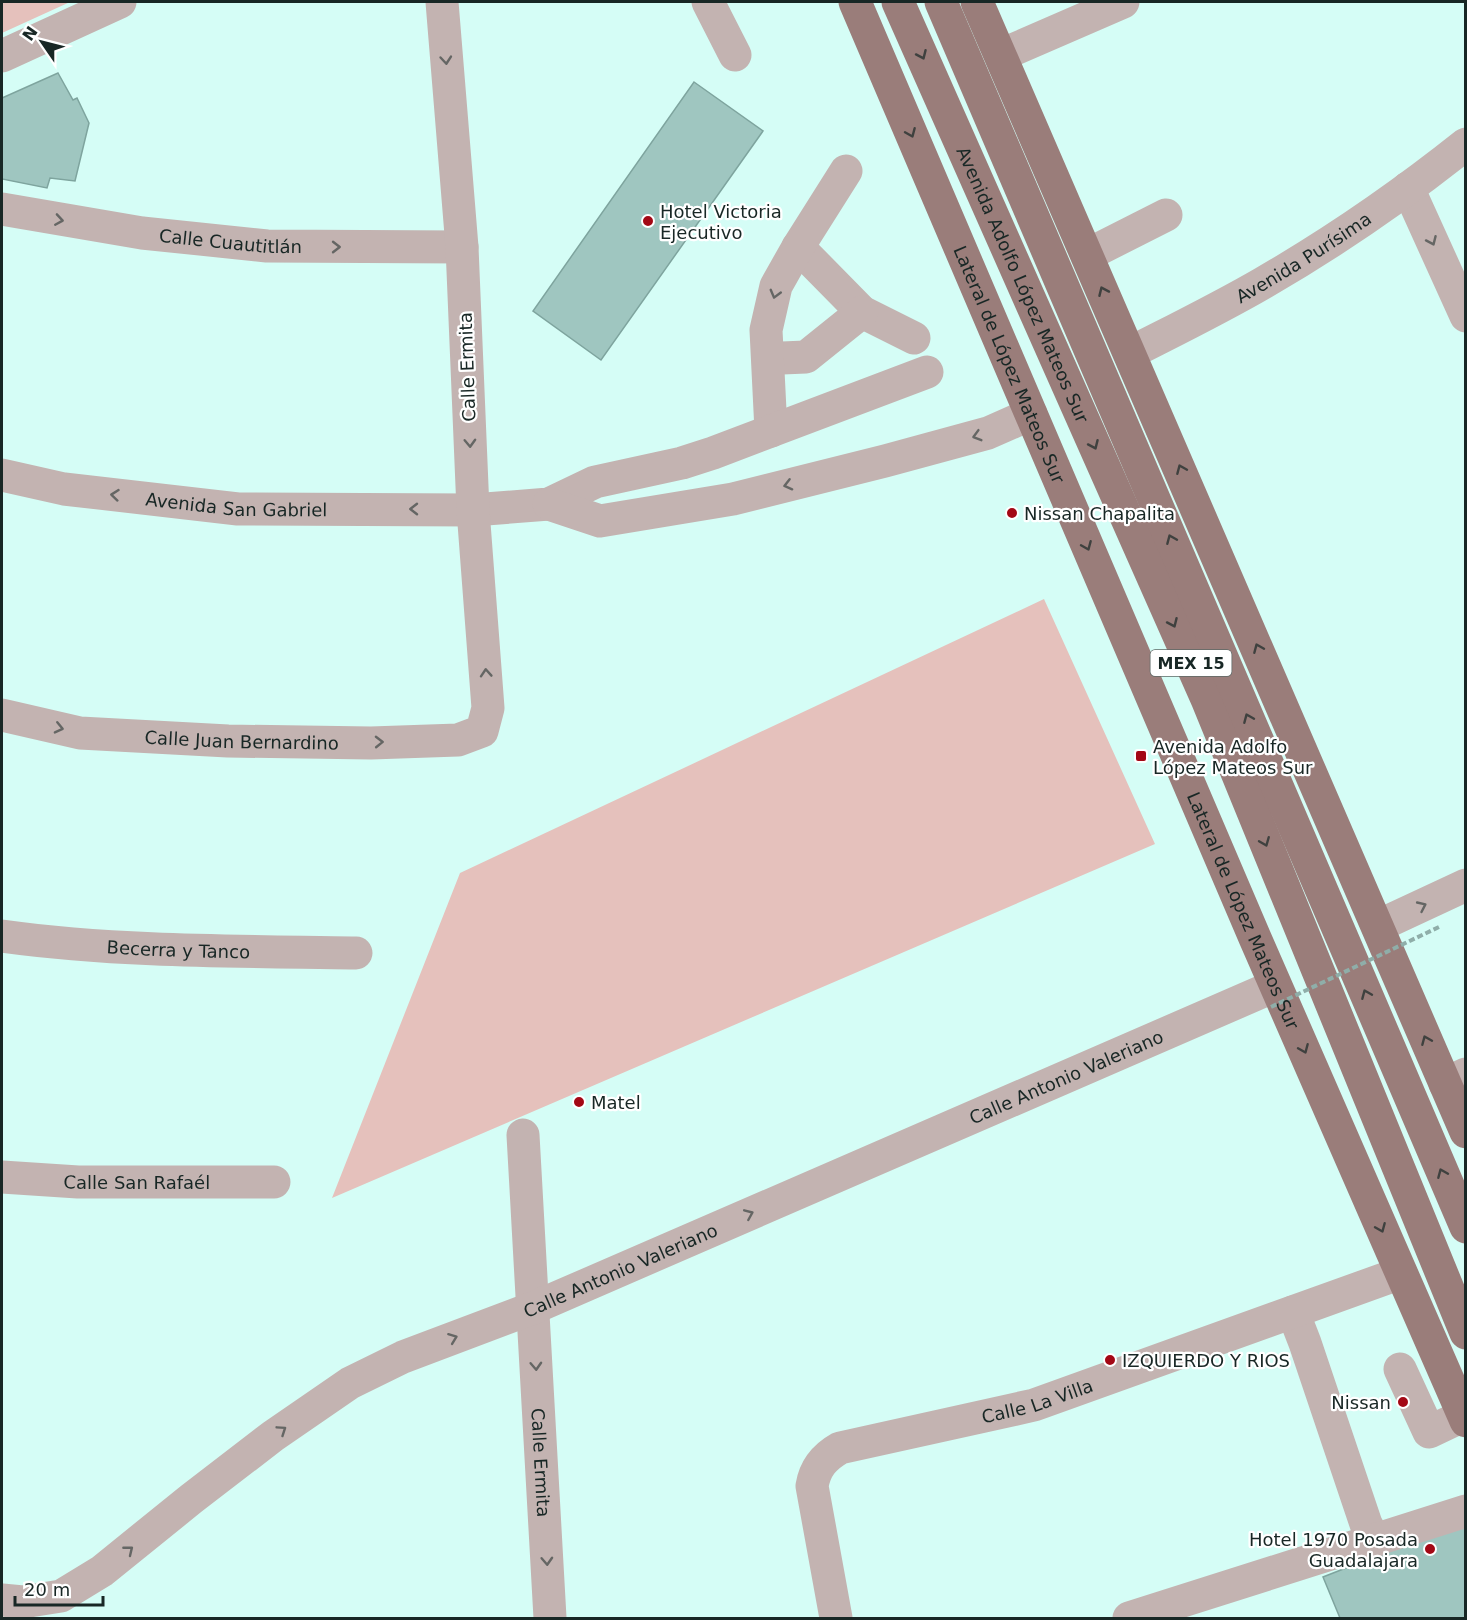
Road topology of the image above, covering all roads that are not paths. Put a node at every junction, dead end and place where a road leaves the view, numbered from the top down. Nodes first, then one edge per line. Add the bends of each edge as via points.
1 (120, 2) edge
2 (441, 2) edge
3 (708, 2) edge
4 (855, 2) edge
5 (898, 2) edge
6 (941, 2) edge
7 (977, 2) edge
8 (1123, 2) edge
9 (735, 55) dead end
10 (1001, 55) junction
11 (2, 56) edge
12 (1466, 144) edge
13 (846, 171) dead end
14 (1408, 188) junction
15 (2, 209) edge
16 (1166, 215) dead end
17 (798, 247) junction
18 (462, 248) junction
19 (1087, 255) junction
20 (862, 312) junction
21 (1466, 316) edge
22 (914, 338) dead end
23 (1130, 353) junction
24 (782, 358) dead end
25 (927, 372) dead end
26 (1031, 414) junction
27 (771, 431) junction
28 (2, 475) edge
29 (549, 504) junction
30 (473, 510) junction
31 (1207, 699) junction
32 (2, 715) edge
33 (482, 731) joint
34 (1271, 772) junction
35 (1350, 861) junction
36 (1466, 885) edge
37 (1378, 926) junction
38 (2, 936) edge
39 (1255, 938) junction
40 (356, 953) dead end
41 (1273, 997) junction
42 (1455, 1079) edge
43 (1466, 1132) edge
44 (523, 1135) dead end
45 (2, 1177) edge
46 (274, 1182) dead end
47 (1466, 1227) edge
48 (1401, 1273) junction
49 (532, 1308) junction
50 (1293, 1312) junction
51 (1466, 1333) edge
52 (1400, 1370) dead end
53 (1464, 1418) edge
54 (1466, 1511) edge
55 (1375, 1541) junction
56 (2, 1600) edge
57 (550, 1618) edge
58 (836, 1618) edge
59 (1129, 1618) edge

1 - 11 street
2 -> 18 street, Calle Ermita
3 - 9 street
4 -> 26 main road, Lateral de López Mateos Sur
5 -> 31 main road, Avenida Adolfo López Mateos Sur / MEX 15
34 -> 6 main road, Avenida Adolfo López Mateos Sur / MEX 15
7 - 10 main road
8 - 10 street
10 - 19 main road
12 - 14 street, Avenida Purísima
13 - 17 street
14 -> 21 street
14 - 23 street, Avenida Purísima via 1307,257
15 -> 18 street, Calle Cuautitlán via 142,233 267,246
16 - 19 street
17 - 20 street
17 -> 27 street via 776,286 766,330
18 -> 30 street, Calle Ermita
23 -> 19 main road
20 - 22 street
20 - 24 street via 806,357
35 -> 23 main road
25 - 27 street
26 -> 29 street via 988,433 733,499 600,521
26 -> 39 main road, Lateral de López Mateos Sur
27 - 29 street via 682,463 595,482
30 -> 28 street, Avenida San Gabriel via 238,508 64,489
29 - 30 street, Avenida San Gabriel
33 -> 30 street, Calle Ermita via 489,708
31 - 39 main road
31 -> 51 main road, Avenida Adolfo López Mateos Sur / MEX 15
32 -> 33 street, Calle Juan Bernardino via 80,733 228,741 458,740
34 - 35 main road
47 -> 34 main road, Avenida Adolfo López Mateos Sur / MEX 15
35 - 37 main road
37 -> 36 street
42 -> 37 main road
38 - 40 street, Becerra y Tanco via 163,950
39 - 41 main road, Lateral de López Mateos Sur
41 -> 48 main road, Lateral de López Mateos Sur via 1301,1041
49 -> 41 street, Calle Antonio Valeriano
42 - 43 main road
44 - 49 street, Calle Ermita
45 - 46 street, Calle San Rafaél via 78,1182
48 - 50 street, Calle La Villa
48 - 53 main road, Lateral de López Mateos Sur
56 -> 49 street, Calle Antonio Valeriano via 23,1602 61,1596 102,1571 273,1436 350,1383 403,1357
49 -> 57 street, Calle Ermita
50 - 55 street
50 - 58 street, Calle La Villa via 1034,1405 840,1448 830,1454 814,1473 812,1486
52 - 53 street via 1433,1440
54 - 55 street
55 - 59 street

